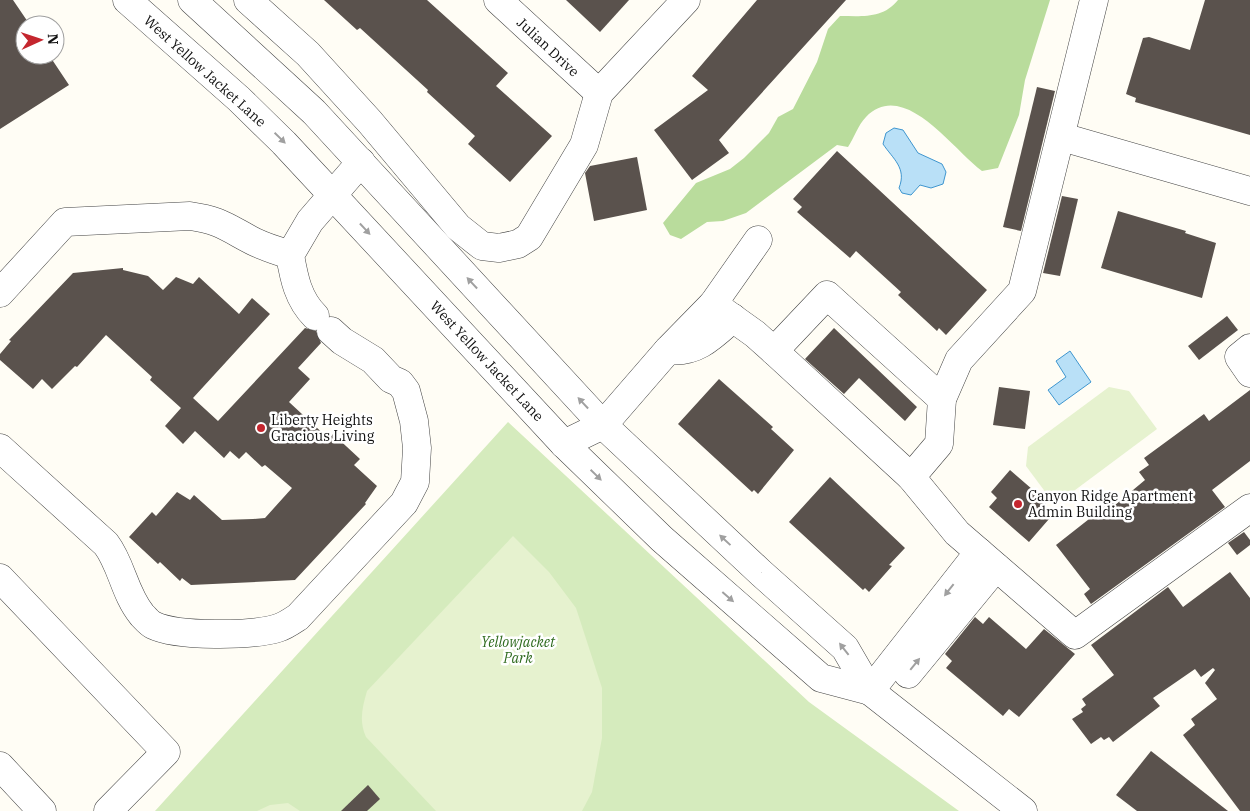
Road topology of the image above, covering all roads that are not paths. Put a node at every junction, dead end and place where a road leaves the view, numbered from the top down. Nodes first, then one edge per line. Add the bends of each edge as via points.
1 (126, 0) edge
2 (192, 0) edge
3 (248, 0) edge
4 (498, 0) edge
5 (686, 0) edge
6 (1094, 0) edge
7 (599, 93) junction
8 (1062, 137) junction
9 (361, 162) junction
10 (1250, 191) edge
11 (332, 194) junction
12 (758, 240) dead end
13 (290, 255) junction
14 (0, 293) edge
15 (723, 311) junction
16 (1250, 348) edge
17 (774, 351) junction
18 (1250, 373) edge
19 (942, 399) junction
20 (603, 424) junction
21 (564, 444) junction
22 (0, 448) edge
23 (911, 478) junction
24 (1250, 508) edge
25 (988, 559) junction
26 (0, 578) edge
27 (877, 696) junction
28 (0, 766) edge
29 (42, 811) edge
30 (108, 811) edge
31 (1023, 811) edge

1 -> 11 street, West Yellow Jacket Lane via 239,99
2 - 9 street, West Yellow Jacket Lane via 314,112
3 - 7 street via 308,54 458,227 482,246 499,248 518,244 529,237 584,145
4 - 7 street, Julian Drive
5 - 7 street
6 - 8 street
8 - 10 street
8 - 19 street via 1022,291 959,360
9 - 11 street
20 -> 9 street, West Yellow Jacket Lane
11 - 13 street via 310,220
11 -> 21 street, West Yellow Jacket Lane
12 - 15 street
13 - 14 street via 204,218 65,222
13 - 22 street via 296,285 306,307 342,341 373,360 406,391 417,448 415,482 404,503 298,617 279,628 208,633 170,631 151,624 131,600 114,555 106,544
15 - 17 street
15 - 20 street via 710,338 692,349 668,350
16 - 18 street via 1239,357
17 - 19 street via 827,294
17 - 23 street
19 - 23 street via 939,444
20 - 21 street
27 -> 20 street, West Yellow Jacket Lane via 845,648
21 -> 27 street, West Yellow Jacket Lane via 662,539 821,678
23 - 25 street via 957,533
24 - 25 street via 1076,635
25 - 27 street
26 - 30 street via 166,752
27 - 31 street, West Yellow Jacket Lane
28 - 29 street

